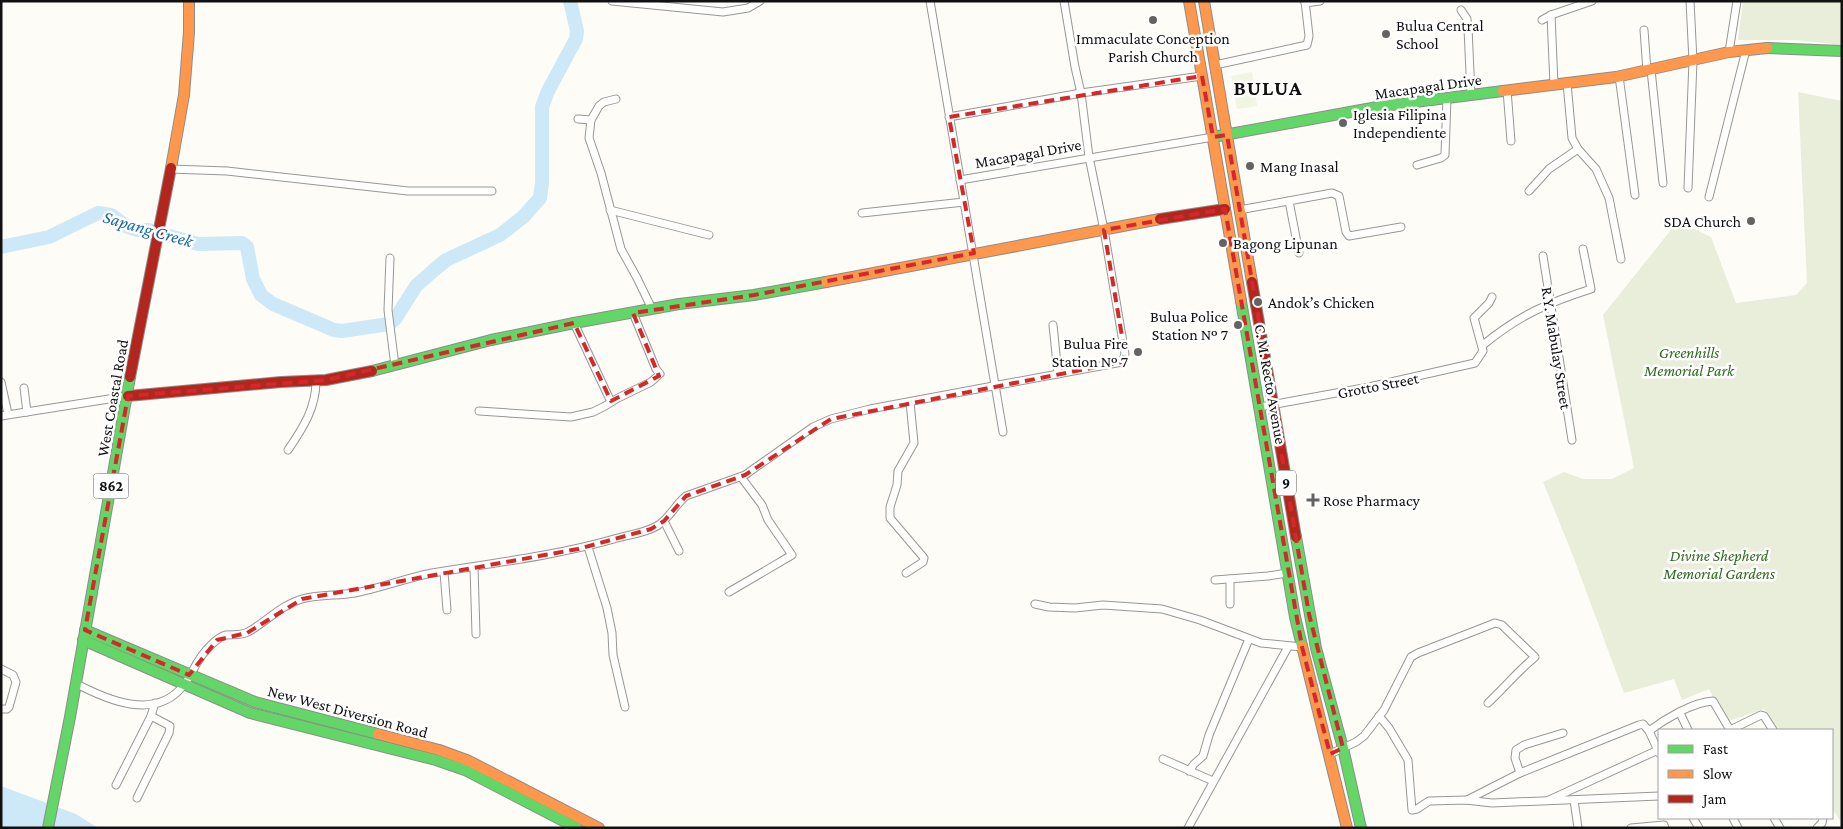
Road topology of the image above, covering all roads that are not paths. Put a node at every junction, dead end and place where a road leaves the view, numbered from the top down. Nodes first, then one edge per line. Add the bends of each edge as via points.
1 (189, 1) edge
2 (612, 1) edge
3 (760, 1) edge
4 (930, 1) edge
5 (1064, 1) edge
6 (1189, 1) edge
7 (1204, 1) edge
8 (1320, 1) edge
9 (1592, 1) edge
10 (1690, 1) edge
11 (1737, 1) edge
12 (1305, 2) edge
13 (1461, 10) dead end
14 (1552, 15) junction
15 (1542, 20) dead end
16 (1644, 30) dead end
17 (1746, 50) junction
18 (1842, 51) edge
19 (1729, 52) junction
20 (1693, 61) junction
21 (1215, 65) junction
22 (1649, 70) junction
23 (1202, 76) junction
24 (1620, 76) junction
25 (1567, 83) junction
26 (1554, 84) junction
27 (1507, 90) junction
28 (1081, 93) junction
29 (1471, 95) junction
30 (1447, 97) junction
31 (616, 100) dead end
32 (949, 117) junction
33 (578, 119) dead end
34 (591, 120) junction
35 (1226, 135) junction
36 (1213, 137) junction
37 (1511, 141) dead end
38 (1578, 150) junction
39 (1089, 157) junction
40 (1417, 165) dead end
41 (170, 168) junction
42 (960, 180) junction
43 (1663, 183) dead end
44 (1688, 188) dead end
45 (1529, 190) dead end
46 (492, 191) dead end
47 (1635, 195) dead end
48 (1709, 197) dead end
49 (1289, 201) junction
50 (964, 202) junction
51 (1225, 208) junction
52 (610, 210) junction
53 (1239, 210) junction
54 (862, 213) dead end
55 (1401, 226) dead end
56 (1104, 230) junction
57 (709, 235) dead end
58 (1583, 249) dead end
59 (974, 253) junction
60 (1299, 253) dead end
61 (1542, 256) dead end
62 (390, 258) dead end
63 (1621, 259) dead end
64 (1492, 297) dead end
65 (1550, 303) junction
66 (652, 309) junction
67 (633, 313) junction
68 (574, 323) junction
69 (1053, 324) dead end
70 (1483, 345) junction
71 (395, 366) junction
72 (1058, 374) junction
73 (316, 381) junction
74 (1, 382) edge
75 (995, 385) junction
76 (24, 388) dead end
77 (128, 396) junction
78 (612, 402) junction
79 (910, 402) junction
80 (1273, 405) junction
81 (1260, 407) junction
82 (479, 411) dead end
83 (27, 412) junction
84 (5, 415) edge
85 (1003, 432) dead end
86 (1572, 440) dead end
87 (288, 450) dead end
88 (741, 477) junction
89 (664, 521) junction
90 (588, 547) junction
91 (679, 551) dead end
92 (474, 567) junction
93 (444, 572) junction
94 (906, 573) dead end
95 (1287, 573) junction
96 (1230, 579) junction
97 (1215, 580) dead end
98 (729, 592) dead end
99 (1035, 604) dead end
100 (1230, 604) dead end
101 (447, 610) dead end
102 (476, 634) dead end
103 (84, 635) junction
104 (1249, 639) junction
105 (1288, 646) junction
106 (1302, 646) junction
107 (1, 669) edge
108 (189, 675) junction
109 (75, 683) junction
110 (184, 685) junction
111 (155, 703) junction
112 (1488, 703) dead end
113 (625, 707) dead end
114 (1, 709) edge
115 (1680, 713) junction
116 (151, 716) junction
117 (1379, 716) junction
118 (1688, 729) edge
119 (1729, 729) edge
120 (1732, 729) edge
121 (1772, 729) edge
122 (1649, 731) junction
123 (1563, 733) dead end
124 (1343, 748) junction
125 (1658, 749) edge
126 (1658, 751) edge
127 (1330, 754) junction
128 (1163, 759) dead end
129 (1189, 771) junction
130 (1520, 773) junction
131 (1213, 781) junction
132 (116, 785) dead end
133 (1658, 796) edge
134 (137, 798) dead end
135 (1466, 800) junction
136 (1574, 800) junction
137 (1545, 802) junction
138 (48, 828) edge
139 (577, 828) edge
140 (599, 828) edge
141 (1188, 828) edge
142 (1347, 828) edge
143 (1361, 828) edge
144 (1578, 828) edge
145 (1631, 828) edge
146 (1665, 828) edge

1 - 41 main road, West Coastal Road / 862 via 184,94
2 - 3 street via 723,12 748,8
4 - 32 street
5 - 28 street
6 - 23 main road, C. M. Recto Avenue / 9
7 - 21 main road, C. M. Recto Avenue / 9
8 - 12 street
9 - 14 street
10 - 20 street
11 - 19 street
12 - 21 street via 1310,40 1307,45
13 - 29 street via 1467,19
14 - 15 street
14 - 26 street
16 - 22 street
17 - 18 main road, Macapagal Drive
17 - 19 main road, Macapagal Drive
17 - 48 street
19 - 20 main road, Macapagal Drive
20 - 22 main road, Macapagal Drive
20 - 44 street
21 - 35 main road, C. M. Recto Avenue / 9
22 - 24 main road, Macapagal Drive
22 - 43 street
23 - 28 street
23 - 36 main road, C. M. Recto Avenue / 9
24 - 25 main road, Macapagal Drive
24 - 47 street
25 - 26 main road, Macapagal Drive
25 - 38 street via 1572,138
26 - 27 main road, Macapagal Drive
27 - 29 main road, Macapagal Drive
27 - 37 street
28 - 32 street
28 - 39 street
29 - 30 main road, Macapagal Drive
30 - 35 main road, Macapagal Drive
30 - 40 street via 1445,155
31 - 34 street via 599,106
32 - 42 street
33 - 34 street
34 - 52 street via 589,138
35 - 36 main road, Macapagal Drive
35 - 53 main road, C. M. Recto Avenue / 9
36 - 39 street, Macapagal Drive
36 - 51 main road, C. M. Recto Avenue / 9
38 - 45 street via 1549,169
38 - 63 street via 1596,169 1612,204
39 - 42 street, Macapagal Drive
39 - 56 street
41 - 46 street via 408,191
41 - 77 main road, West Coastal Road / 862
42 - 50 street
49 - 53 street
49 - 55 street via 1335,194 1340,200 1349,236
49 - 60 street
50 - 54 street
50 - 59 street
51 - 56 main road
51 - 81 main road, C. M. Recto Avenue / 9
52 - 57 street
52 - 66 street via 620,249
53 - 80 main road, C. M. Recto Avenue / 9
56 - 59 main road
56 - 72 street via 1124,359
58 - 65 street via 1591,289
59 - 66 main road via 754,295
59 - 75 street
61 - 65 street, R.Y. Mabulay Street
62 - 71 street via 388,310
64 - 70 street via 1474,318
65 - 70 street via 1506,326
65 - 86 street, R.Y. Mabulay Street
66 - 67 main road
67 - 68 main road
67 - 78 street via 660,374
68 - 71 main road via 491,340
68 - 78 street
69 - 72 street
70 - 80 street, Grotto Street via 1475,364
71 - 73 main road
72 - 75 street
73 - 77 main road
73 - 87 street via 316,396 304,425
74 - 84 street
75 - 79 street
75 - 85 street
76 - 83 street
77 - 83 street
77 - 103 main road, West Coastal Road / 862
78 - 82 street via 571,418
79 - 88 street via 831,419 813,427
79 - 94 street via 914,443 898,471 890,518 924,558
80 - 81 street, Grotto Street
80 - 124 main road, C. M. Recto Avenue / 9 via 1309,614
81 - 95 main road, C. M. Recto Avenue / 9
83 - 84 street
88 - 89 street via 686,496
88 - 98 street via 792,555
89 - 90 street via 651,529
89 - 91 street
90 - 92 street
90 - 113 street via 609,617 613,655
92 - 93 street
92 - 102 street
93 - 101 street
93 - 108 street via 355,593 318,596 293,603 247,633 224,635 205,650
95 - 96 street
95 - 106 main road, C. M. Recto Avenue / 9
96 - 97 street
96 - 100 street
99 - 104 street via 1162,609
103 - 108 main road, New West Diversion Road
103 - 109 main road, West Coastal Road / 862
103 - 110 main road, New West Diversion Road
104 - 105 street
104 - 129 street via 1209,735 1204,756
105 - 106 street
105 - 131 street
106 - 127 main road, C. M. Recto Avenue / 9
107 - 114 street via 13,675 16,682 9,707
108 - 110 street
108 - 140 main road, New West Diversion Road via 255,702 469,761
109 - 111 street via 117,702 131,705
109 - 138 main road, West Coastal Road / 862
110 - 111 street via 175,694
110 - 139 main road, New West Diversion Road via 250,713 450,764
111 - 116 street
112 - 117 street via 1535,657 1506,629 1495,623 1411,656
115 - 118 street
115 - 119 street via 1713,701
115 - 122 street
116 - 132 street
116 - 134 street via 170,726 169,732
117 - 124 street via 1360,740
117 - 135 street via 1408,760 1412,810 1417,810 1429,800
120 - 121 street via 1761,715
122 - 125 street
122 - 130 street via 1643,724 1639,725
123 - 130 street via 1516,750
124 - 127 street
124 - 143 main road, C. M. Recto Avenue / 9
126 - 137 street
127 - 142 main road, C. M. Recto Avenue / 9
128 - 129 street
129 - 131 street
130 - 135 street
131 - 141 street
133 - 136 street
135 - 137 street via 1492,804
136 - 137 street
136 - 144 street
145 - 146 street via 1664,825

